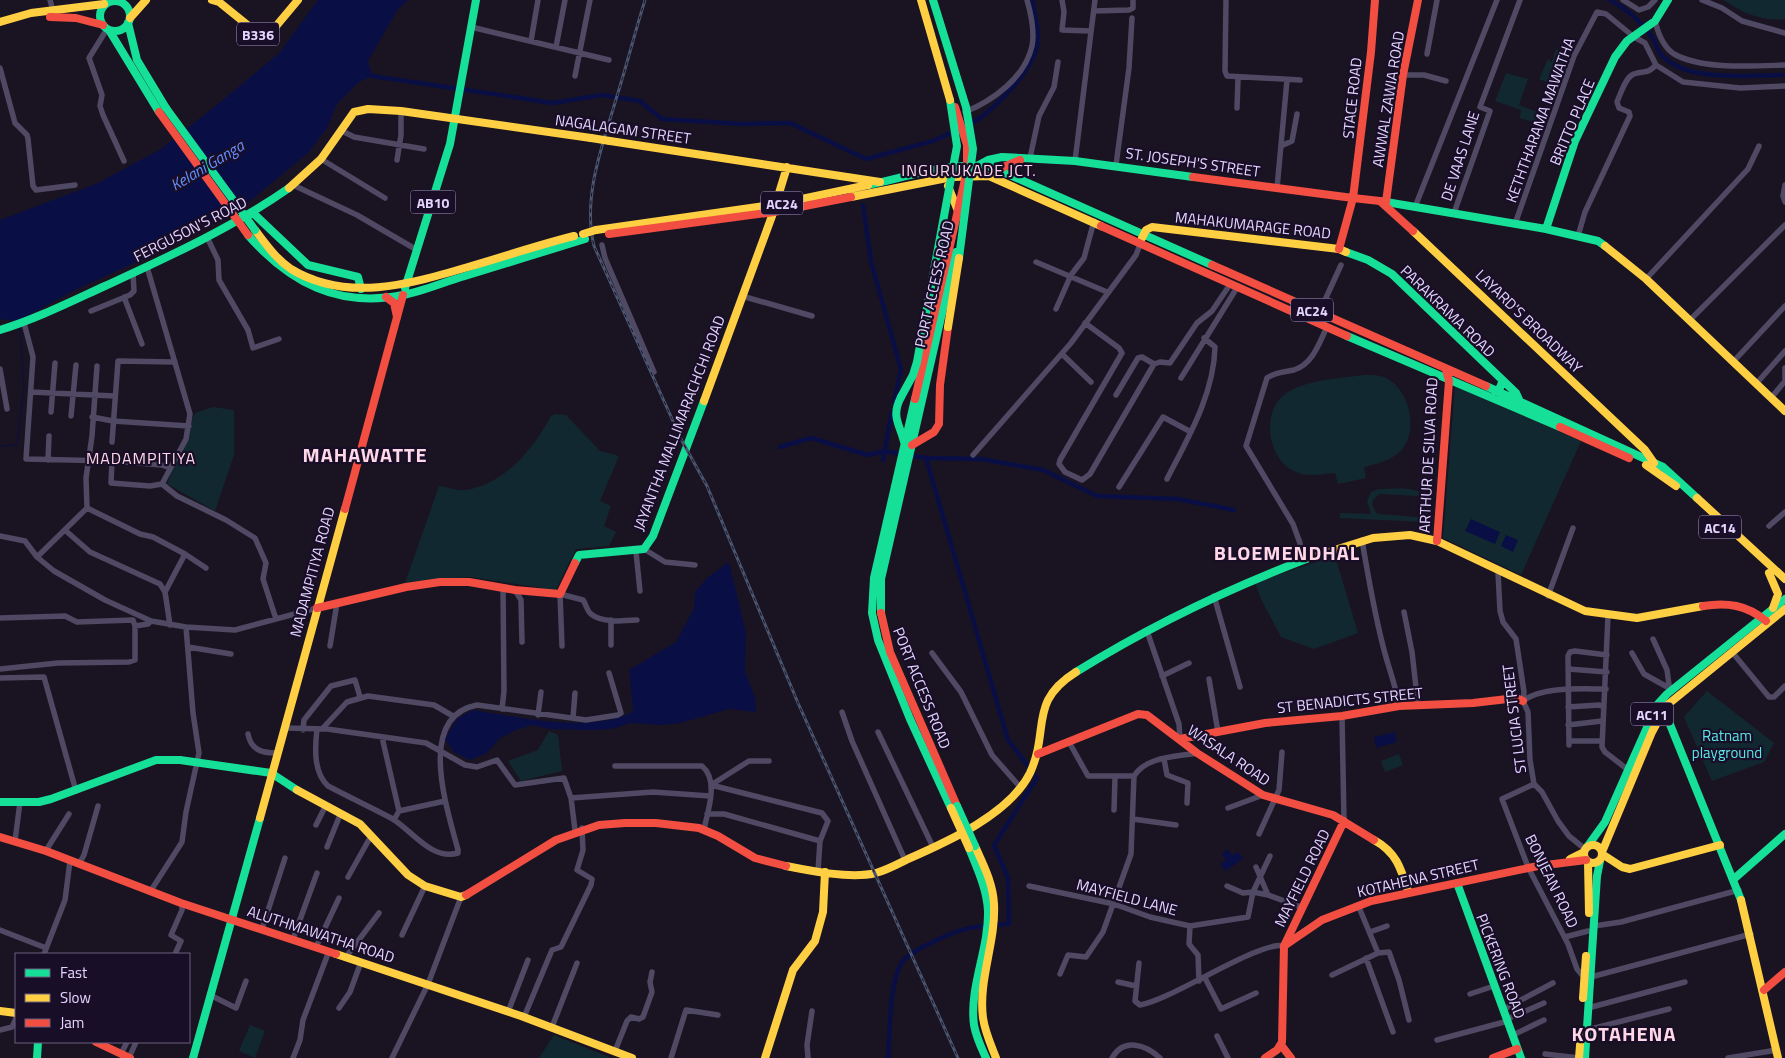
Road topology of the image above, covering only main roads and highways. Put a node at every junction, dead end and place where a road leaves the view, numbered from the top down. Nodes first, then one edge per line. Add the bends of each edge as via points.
1 (116, 0) edge
2 (146, 0) edge
3 (212, 0) edge
4 (298, 0) edge
5 (476, 0) edge
6 (921, 0) edge
7 (926, 0) edge
8 (932, 0) edge
9 (1375, 0) edge
10 (1418, 0) edge
11 (1668, 0) edge
12 (104, 4) junction
13 (129, 20) junction
14 (0, 22) edge
15 (0, 28) edge
16 (106, 28) junction
17 (163, 110) junction
18 (360, 110) joint
19 (964, 117) junction
20 (455, 119) junction
21 (1030, 158) junction
22 (973, 165) junction
23 (787, 167) junction
24 (999, 169) junction
25 (969, 175) junction
26 (939, 179) junction
27 (882, 182) junction
28 (1353, 198) junction
29 (1383, 202) junction
30 (778, 204) junction
31 (958, 211) junction
32 (774, 212) junction
33 (254, 214) junction
34 (712, 216) junction
35 (1546, 229) junction
36 (584, 236) junction
37 (1142, 238) junction
38 (1339, 249) junction
39 (410, 273) junction
40 (418, 282) junction
41 (406, 285) junction
42 (361, 289) junction
43 (403, 295) junction
44 (386, 297) junction
45 (397, 317) junction
46 (0, 330) edge
47 (1446, 370) junction
48 (1449, 382) junction
49 (1502, 382) junction
50 (1495, 392) junction
51 (1521, 406) junction
52 (1785, 411) edge
53 (899, 427) junction
54 (937, 428) junction
55 (912, 431) junction
56 (908, 445) junction
57 (1654, 466) junction
58 (1438, 541) junction
59 (1769, 573) junction
60 (1784, 578) edge
61 (1785, 586) edge
62 (1785, 599) edge
63 (317, 608) junction
64 (1785, 609) edge
65 (1771, 610) junction
66 (1765, 620) junction
67 (1523, 701) road end
68 (1659, 710) junction
69 (1654, 719) junction
70 (1672, 733) junction
71 (1180, 739) junction
72 (1037, 757) junction
73 (271, 773) junction
74 (0, 802) edge
75 (1344, 821) junction
76 (1785, 834) edge
77 (0, 837) edge
78 (1720, 845) junction
79 (1585, 849) junction
80 (1601, 856) junction
81 (1568, 860) junction
82 (1587, 861) junction
83 (821, 871) junction
84 (1735, 878) junction
85 (1456, 883) junction
86 (1408, 891) junction
87 (232, 919) junction
88 (1591, 929) junction
89 (989, 941) junction
90 (1284, 946) junction
91 (1785, 972) edge
92 (1588, 977) junction
93 (1764, 990) junction
94 (0, 1010) edge
95 (15, 1013) edge
96 (38, 1043) edge
97 (98, 1043) edge
98 (1281, 1045) junction
99 (1517, 1049) junction
100 (1777, 1054) edge
101 (127, 1057) edge
102 (996, 1057) edge
103 (37, 1058) edge
104 (193, 1058) edge
105 (632, 1058) edge
106 (765, 1058) edge
107 (986, 1058) edge
108 (1265, 1058) edge
109 (1291, 1058) edge
110 (1493, 1058) edge
111 (1521, 1058) edge
112 (1579, 1058) edge
113 (1585, 1058) edge

1 - 12 main road
1 - 13 main road via 126,6
2 - 13 main road
3 - 4 main road, B336 via 267,37
5 - 20 main road, MADAMPITIYA ROAD / AB10
6 - 53 main road, bridge via 952,107 957,146 917,362 894,412
7 - 19 main road
8 - 19 main road
8 - 54 main road, bridge via 966,107 973,149 940,385
9 - 28 main road, STACE ROAD
10 - 29 main road, AWWAL ZAWIA ROAD
11 - 35 main road, BRITTO PLACE via 1653,23 1627,41 1615,57 1575,141
12 - 14 main road via 31,13
12 - 16 main road via 100,14
13 - 16 main road via 120,30
13 - 17 main road via 137,60
15 - 16 main road via 60,17
16 - 17 main road
17 - 42 main road, AC24, bridge via 269,249 292,269 319,282
17 - 44 main road, AC24, bridge via 248,235 263,255 286,275 316,290 341,297
18 - 20 main road, NAGALAGAM STREET via 401,111
18 - 33 main road, FERGUSON'S ROAD via 352,113 321,159
19 - 22 main road, bridge via 968,152
20 - 23 main road, NAGALAGAM STREET, bridge
20 - 39 main road, MADAMPITIYA ROAD / AB10 via 440,180
21 - 22 main road, ST. JOSEPH'S STREET via 994,158
21 - 24 main road, ST. JOSEPH'S STREET
21 - 28 main road, ST. JOSEPH'S STREET via 1116,165
22 - 24 main road, AC24
22 - 25 main road
22 - 27 main road, AC24
23 - 27 main road, NAGALAGAM STREET
23 - 30 main road, JAYANTHA MALLIMARACHCHI ROAD
24 - 37 main road, AC24
25 - 26 main road, AC24
25 - 31 main road, PORT ACCESS ROAD
25 - 37 main road, AC24 via 998,178 1094,221
25 - 55 main road, PORT ACCESS ROAD
26 - 31 main road via 949,187
26 - 32 main road, AC24
27 - 30 main road, AC24
28 - 29 main road, ST. JOSEPH'S STREET
28 - 38 main road, MAHAKUMARAGE ROAD
29 - 35 main road, ST. JOSEPH'S STREET
29 - 57 main road, LAYARD'S BROADWAY via 1646,450
30 - 32 main road, JAYANTHA MALLIMARACHCHI ROAD
30 - 34 main road, AC24
31 - 55 main road, PORT ACCESS ROAD
32 - 34 main road, AC24
32 - 63 main road, JAYANTHA MALLIMARACHCHI ROAD via 693,435 644,549 579,555 560,594 469,582 440,582
33 - 42 main road via 308,265 358,277
33 - 46 main road, FERGUSON'S ROAD via 134,273
34 - 36 main road, AC24, bridge
35 - 52 main road, ST. JOSEPH'S STREET via 1598,241 1646,279
36 - 40 main road, AC24
36 - 43 main road, AC24
37 - 38 main road, MAHAKUMARAGE ROAD via 1152,227
37 - 47 main road, AC24
37 - 48 main road, AC24 via 1235,285
38 - 49 main road, PARAKRAMA ROAD via 1392,274
39 - 40 main road via 411,278
39 - 41 main road, MADAMPITIYA ROAD / AB10
40 - 41 main road, AC24
41 - 42 main road, AC24
41 - 43 main road, MADAMPITIYA ROAD / AB10
43 - 44 main road, AC24
43 - 45 main road, MADAMPITIYA ROAD
44 - 45 main road via 394,304
45 - 63 main road, MADAMPITIYA ROAD
47 - 48 main road, ARTHUR DE SILVA ROAD
47 - 50 main road, AC24
48 - 51 main road, AC24
48 - 58 main road, ARTHUR DE SILVA ROAD
49 - 50 main road
49 - 51 main road, PARAKRAMA ROAD via 1514,392
50 - 51 main road, AC24
51 - 57 main road, AC24
53 - 55 main road
53 - 56 main road
54 - 55 main road via 923,433
54 - 56 main road
55 - 56 main road, PORT ACCESS ROAD
56 - 89 main road, PORT ACCESS ROAD, bridge via 874,578 872,613 884,655 910,719 972,847 991,914
57 - 59 main road, AC14
57 - 60 main road, AC14 via 1670,472
58 - 66 main road via 1577,609 1608,616 1644,618 1722,604 1753,610
58 - 72 main road via 1393,535 1362,540 1188,607 1056,686 1042,708
59 - 61 main road, AC14
59 - 65 main road via 1778,594
62 - 65 main road, AC11
63 - 73 main road, MADAMPITIYA ROAD
64 - 66 main road, AC11
65 - 66 main road, AC11
66 - 68 main road, AC11 via 1732,652
66 - 68 main road, AC11 via 1670,690
67 - 71 main road, ST BENADICTS STREET via 1516,698 1399,706 1342,716 1265,723
68 - 69 main road, AC11
68 - 70 main road
69 - 70 main road
69 - 79 main road, AC11 via 1605,822
69 - 80 main road, AC11
70 - 78 main road
71 - 72 main road, WASALA ROAD via 1152,717 1138,714
71 - 75 main road, WASALA ROAD via 1263,796
72 - 83 main road via 1020,787 979,822 933,847 876,873 849,875
73 - 74 main road via 180,760 156,760 39,802
73 - 83 main road via 325,807 360,824 401,868 425,886 461,897 499,876 527,854 579,829 621,822 704,829 754,857
73 - 87 main road, MADAMPITIYA ROAD
75 - 86 main road, WASALA ROAD via 1382,844 1400,864
75 - 90 main road, MAYFIELD ROAD
76 - 84 main road
77 - 87 main road, ALUTHMAWATHA ROAD via 182,904
78 - 80 main road via 1630,868
78 - 84 main road
79 - 80 main road via 1596,845
79 - 81 main road, KOTAHENA STREET
79 - 82 main road
80 - 82 main road, KOTAHENA STREET via 1594,864
80 - 88 main road, AC11
81 - 82 main road, KOTAHENA STREET
81 - 85 main road, KOTAHENA STREET
82 - 88 main road, AC11
83 - 106 main road via 823,912 816,942 793,970
84 - 93 main road
85 - 86 main road, KOTAHENA STREET
85 - 99 main road, PICKERING ROAD
86 - 90 main road, KOTAHENA STREET via 1358,905 1322,920
87 - 104 main road, MADAMPITIYA ROAD
87 - 105 main road, ALUTHMAWATHA ROAD via 524,1017
88 - 92 main road, AC11
89 - 102 main road, PORT ACCESS ROAD via 981,1004 986,1033
89 - 107 main road, PORT ACCESS ROAD via 977,986 974,1021
90 - 98 main road
91 - 93 main road
92 - 112 main road, AC11
92 - 113 main road, AC11
93 - 100 main road
94 - 95 main road
96 - 103 main road
97 - 101 main road
98 - 108 main road
98 - 109 main road
99 - 110 main road
99 - 111 main road, PICKERING ROAD

